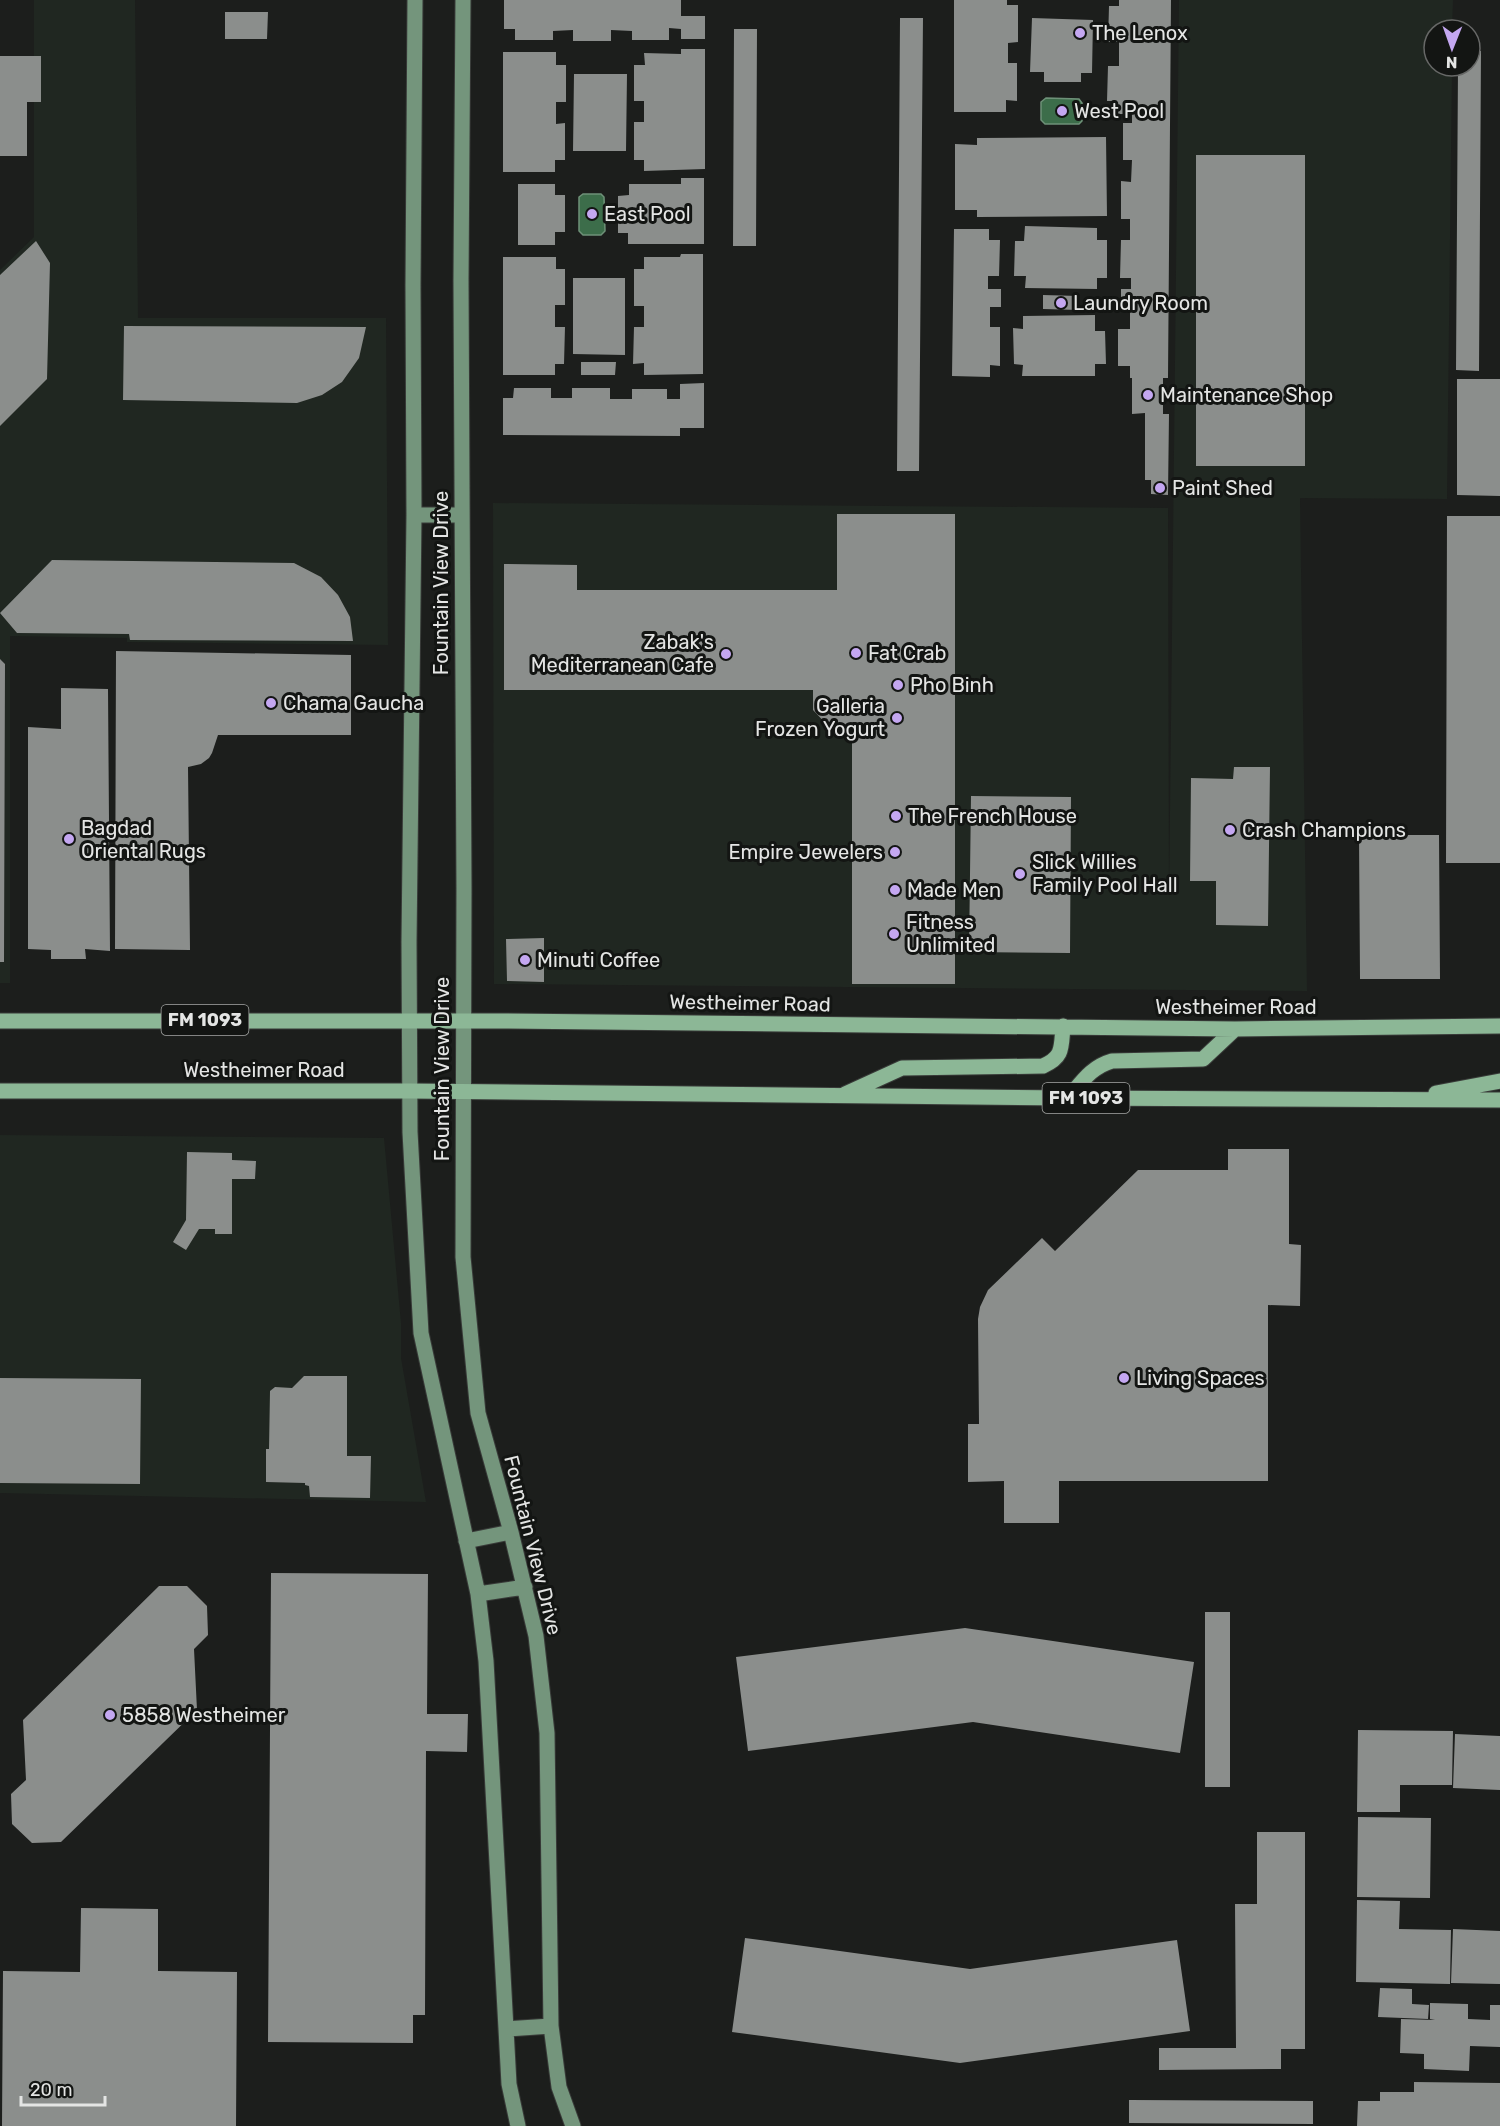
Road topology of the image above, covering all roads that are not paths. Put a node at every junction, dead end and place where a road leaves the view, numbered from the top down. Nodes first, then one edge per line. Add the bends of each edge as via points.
1 (415, 0) edge
2 (463, 0) edge
3 (414, 515) junction
4 (462, 515) junction
5 (0, 1021) edge
6 (410, 1021) junction
7 (463, 1021) junction
8 (1063, 1026) junction
9 (1500, 1026) edge
10 (1235, 1029) junction
11 (1500, 1081) edge
12 (0, 1091) edge
13 (410, 1091) junction
14 (464, 1092) junction
15 (840, 1096) junction
16 (1068, 1098) junction
17 (1404, 1099) junction
18 (1500, 1100) edge
19 (511, 1533) junction
20 (466, 1541) junction
21 (525, 1587) junction
22 (478, 1594) junction
23 (551, 2026) junction
24 (506, 2029) junction
25 (518, 2126) edge
26 (573, 2126) edge

1 - 3 main road, Fountain View Drive
2 - 4 main road, Fountain View Drive
3 - 4 main road
3 - 6 main road, Fountain View Drive
4 - 7 main road, Fountain View Drive
5 - 6 main road, Westheimer Road / FM 1093
6 - 7 main road, Westheimer Road / FM 1093
6 - 13 main road, Fountain View Drive
7 - 8 main road, Westheimer Road / FM 1093
7 - 14 main road, Fountain View Drive
8 - 10 main road, Westheimer Road / FM 1093
8 - 15 main road via 1061,1051 1055,1061 1043,1066 902,1068
9 - 10 main road, Westheimer Road / FM 1093
10 - 16 main road via 1203,1059 1112,1061 1100,1065 1089,1072
11 - 17 main road
12 - 13 main road, Westheimer Road / FM 1093
13 - 14 main road, Westheimer Road / FM 1093
13 - 20 main road, Fountain View Drive via 421,1333
14 - 15 main road, Westheimer Road / FM 1093
14 - 19 main road, Fountain View Drive via 463,1257 478,1413
15 - 16 main road, Westheimer Road / FM 1093
16 - 17 main road, Westheimer Road / FM 1093
17 - 18 main road, Westheimer Road / FM 1093
19 - 20 main road
19 - 21 main road, Fountain View Drive
20 - 22 main road, Fountain View Drive
21 - 22 main road
21 - 23 main road, Fountain View Drive via 536,1636 547,1733
22 - 24 main road, Fountain View Drive via 486,1661
23 - 24 main road
23 - 26 main road, Fountain View Drive via 559,2087
24 - 25 main road, Fountain View Drive via 509,2084

